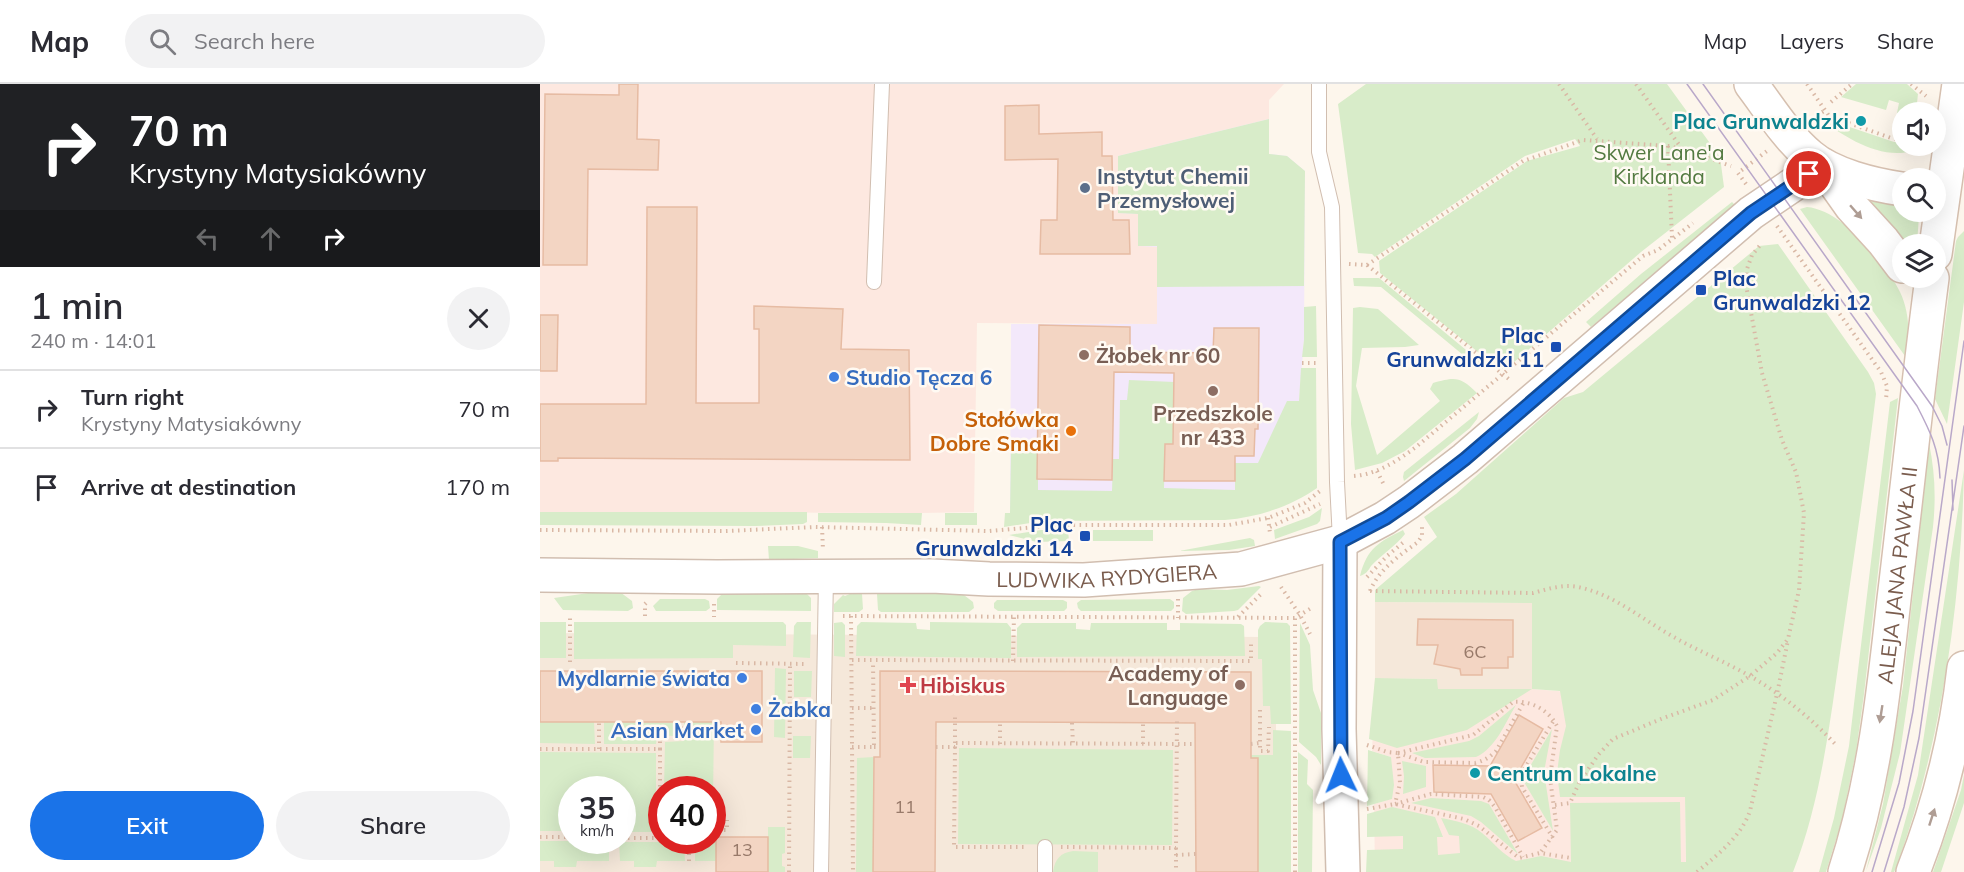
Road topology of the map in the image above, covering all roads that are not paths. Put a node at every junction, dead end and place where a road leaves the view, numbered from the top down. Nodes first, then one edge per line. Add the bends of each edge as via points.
1 (882, 84) edge
2 (1319, 84) edge
3 (1751, 84) edge
4 (1959, 84) edge
5 (1822, 165) junction
6 (1892, 187) edge
7 (1947, 194) edge
8 (1939, 234) edge
9 (1892, 253) edge
10 (874, 282) dead end
11 (1914, 288) edge
12 (1931, 288) edge
13 (1925, 334) junction
14 (1340, 542) junction
15 (540, 575) edge
16 (826, 576) junction
17 (1964, 668) edge
18 (1045, 847) road end
19 (821, 872) edge
20 (1045, 872) edge
21 (1343, 872) edge
22 (1845, 872) edge
23 (1912, 872) edge

1 - 10 lane
2 - 14 lane via 1318,152 1332,207
3 - 5 street via 1789,136
4 - 7 street
5 - 6 street
5 -> 9 street
5 - 14 street, LUDWIKA RYDYGIERA via 1751,213 1465,459 1386,518
7 - 8 street
11 - 13 street via 1922,305
12 - 13 street, ALEJA JANA PAWŁA II
13 -> 22 street, ALEJA JANA PAWŁA II via 1881,710 1870,782
14 - 16 street, LUDWIKA RYDYGIERA via 1241,569 1084,580
14 - 21 street via 1348,599 1340,729
15 - 16 street, LUDWIKA RYDYGIERA
16 - 19 lane
23 -> 17 street via 1943,783
18 - 20 lane

